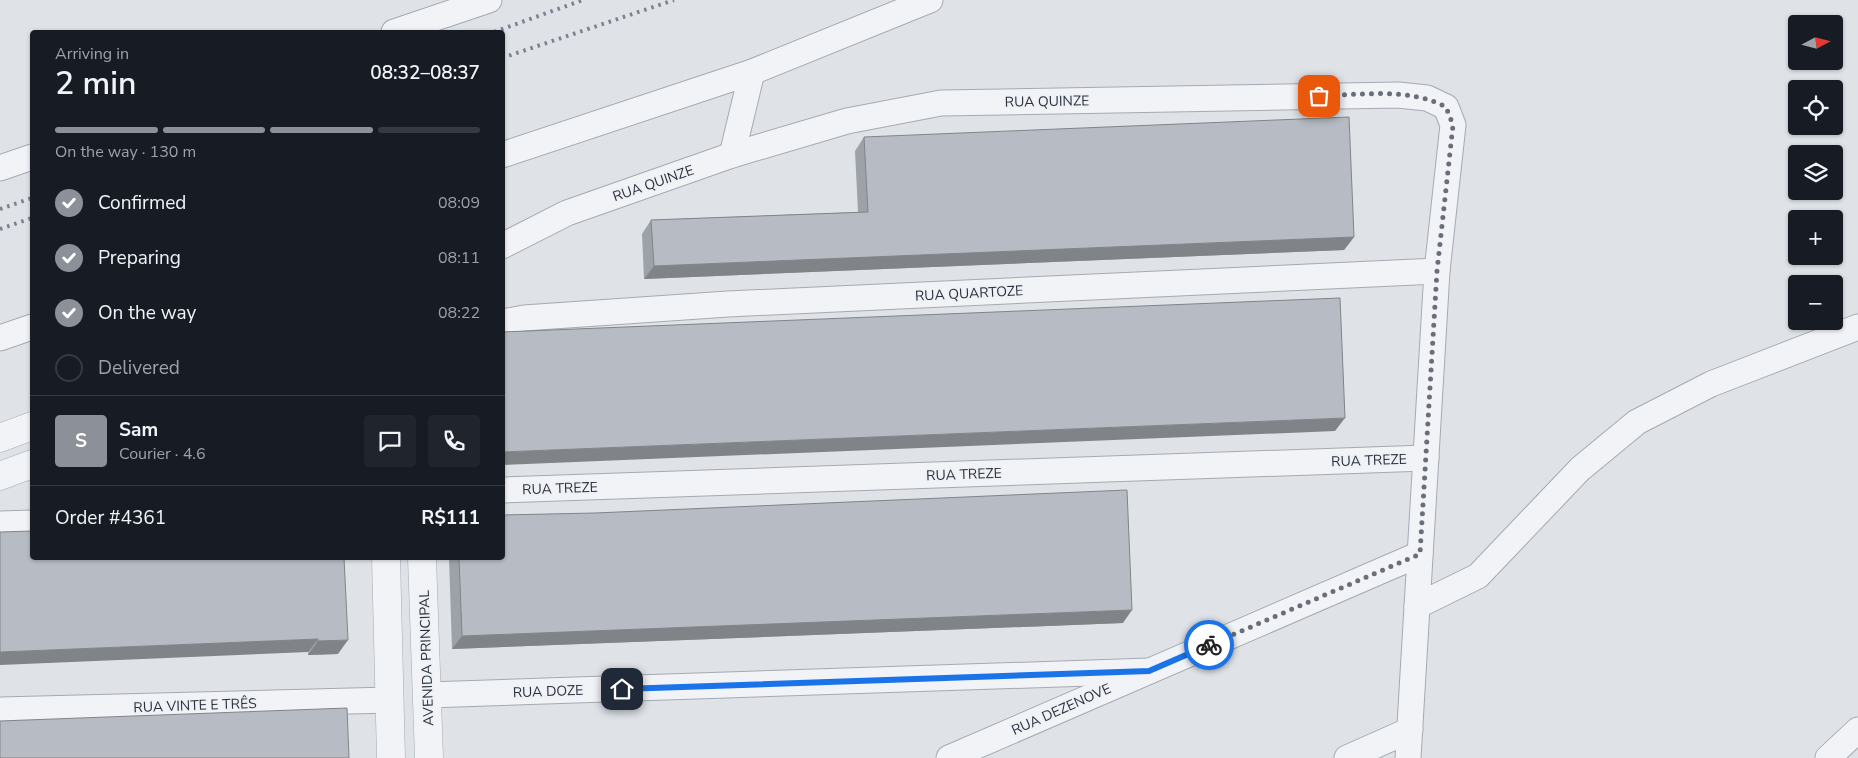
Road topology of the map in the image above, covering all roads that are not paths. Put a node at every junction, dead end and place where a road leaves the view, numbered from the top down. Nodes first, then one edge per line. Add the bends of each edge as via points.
1 (489, 0) edge
2 (930, 0) edge
3 (400, 30) edge
4 (752, 72) junction
5 (505, 154) edge
6 (732, 155) junction
7 (30, 157) edge
8 (0, 168) edge
9 (505, 245) edge
10 (1437, 271) junction
11 (505, 321) edge
12 (1858, 327) edge
13 (30, 328) edge
14 (0, 338) edge
15 (30, 427) edge
16 (0, 438) edge
17 (1426, 458) junction
18 (30, 465) edge
19 (0, 477) edge
20 (30, 477) edge
21 (505, 490) edge
22 (30, 523) edge
23 (0, 524) edge
24 (1420, 554) junction
25 (386, 560) edge
26 (422, 560) edge
27 (1417, 606) junction
28 (1149, 671) junction
29 (427, 695) junction
30 (390, 700) junction
31 (0, 710) edge
32 (1410, 730) junction
33 (1858, 730) edge
34 (392, 758) edge
35 (429, 758) edge
36 (949, 758) edge
37 (1347, 758) edge
38 (1408, 758) edge
39 (1828, 758) edge

1 - 3 street
2 - 4 street
4 - 5 street
4 - 6 street
6 - 9 street, RUA QUINZE via 567,214
6 - 10 street, RUA QUINZE via 847,121 941,103 1398,95 1427,98 1446,107 1453,125
7 - 8 street
10 - 11 street, RUA QUARTOZE via 728,304
10 - 17 street, RUA QUINZE
12 - 27 street via 1711,384 1637,422 1580,469 1478,576
13 - 14 street
15 - 16 street
17 - 21 street, RUA TREZE
17 - 24 street, RUA QUINZE
18 - 19 street
19 - 20 street
22 - 23 street
24 - 27 street, RUA QUINZE
24 - 28 street, RUA DEZENOVE
25 - 30 street
26 - 29 street, AVENIDA PRINCIPAL
27 - 32 street, RUA QUINZE
28 - 29 street, RUA DOZE
28 - 36 street, RUA DEZENOVE
29 - 35 street, AVENIDA PRINCIPAL
30 - 31 street, RUA VINTE E TRÊS
30 - 34 street
32 - 37 street
32 - 38 street, RUA QUINZE
33 - 39 street

